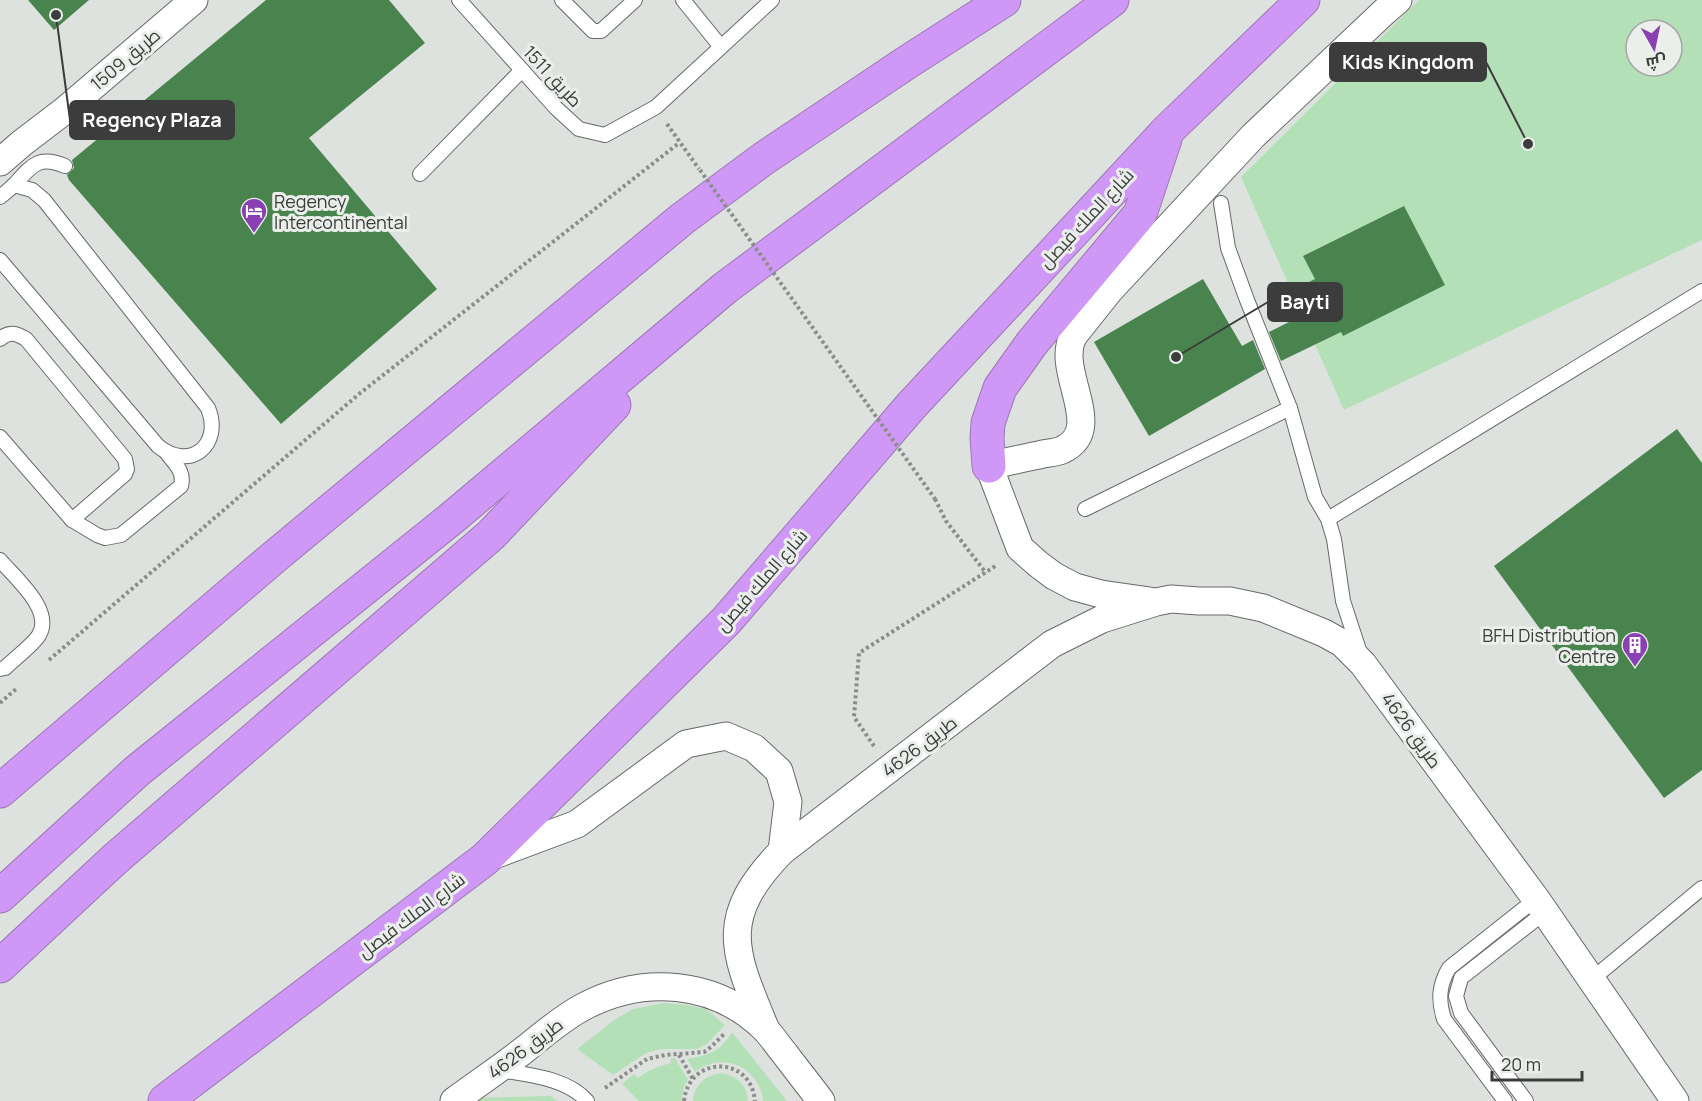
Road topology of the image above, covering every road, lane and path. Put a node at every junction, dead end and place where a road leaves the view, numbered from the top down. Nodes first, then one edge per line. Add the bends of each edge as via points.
1 (194, 0) edge
2 (459, 0) edge
3 (562, 0) edge
4 (635, 0) edge
5 (683, 0) edge
6 (772, 0) edge
7 (966, 0) edge
8 (1004, 0) edge
9 (1112, 0) edge
10 (1303, 0) edge
11 (1398, 0) edge
12 (721, 47) junction
13 (906, 63) junction
14 (522, 70) junction
15 (1168, 130) junction
16 (0, 162) edge
17 (65, 166) dead end
18 (420, 174) dead end
19 (14, 185) junction
20 (0, 197) edge
21 (1211, 197) junction
22 (0, 260) edge
23 (0, 275) edge
24 (15, 279) junction
25 (725, 288) junction
26 (1702, 291) edge
27 (0, 339) edge
28 (1290, 408) junction
29 (0, 437) edge
30 (166, 452) junction
31 (989, 466) junction
32 (1085, 509) dead end
33 (1328, 519) junction
34 (72, 520) junction
35 (1020, 548) junction
36 (0, 561) edge
37 (986, 573) junction
38 (1156, 602) junction
39 (45, 664) dead end
40 (1363, 664) junction
41 (0, 669) edge
42 (18, 687) dead end
43 (0, 703) edge
44 (889, 769) junction
45 (0, 790) edge
46 (782, 851) junction
47 (485, 859) junction
48 (1702, 888) edge
49 (0, 896) edge
50 (1540, 905) junction
51 (0, 966) edge
52 (1591, 980) junction
53 (727, 1030) dead end
54 (766, 1030) junction
55 (678, 1054) junction
56 (498, 1070) junction
57 (693, 1078) junction
58 (602, 1091) dead end
59 (819, 1100) edge
60 (165, 1101) edge
61 (453, 1101) edge
62 (587, 1101) edge
63 (684, 1101) edge
64 (755, 1101) edge
65 (1505, 1101) edge
66 (1526, 1101) edge
67 (1675, 1101) edge

1 - 16 street, طريق 1509
2 - 14 lane, طريق 1511
3 - 4 lane via 593,31 601,31
5 - 12 lane
6 - 12 lane, طريق 1511
7 - 13 highway
8 - 13 highway
9 - 25 highway
10 - 15 highway, شارع الملك فيصل
11 - 21 street via 1253,136
12 - 14 lane, طريق 1511 via 656,107 605,135 579,129
13 - 45 highway via 682,219
14 - 18 lane
15 - 31 highway via 1140,214 1032,343 1000,388 988,423
15 - 47 highway, شارع الملك فيصل via 911,406 726,621
17 - 19 lane via 53,161 37,163
19 - 20 lane
19 - 30 lane via 32,190 44,200 208,408 213,428 204,447 186,456
21 - 28 lane
21 - 31 street via 1109,291 1070,343 1068,351 1082,419 1078,436 1062,450
22 - 24 lane
23 - 24 lane
24 - 30 lane
25 - 49 highway via 452,518 137,771
25 - 51 highway via 491,535 115,859
26 - 33 lane
27 - 34 lane via 11,333 26,339 127,464 125,474
28 - 32 lane
28 - 33 lane via 1315,497
29 - 34 lane
30 - 34 lane via 182,473 181,486 121,535 105,538
31 - 35 street, طريق 4626
33 - 40 lane via 1342,601
35 - 37 path
35 - 38 street, طريق 4626 via 1054,576 1075,587
36 - 41 lane via 39,605 42,616 39,636
37 - 39 path, bridge via 679,143 358,394
37 - 44 path via 859,653 854,717
38 - 40 street, طريق 4626 via 1230,601 1263,608 1342,643
38 - 44 street, طريق 4626 via 1102,619 1052,644
40 - 50 street, طريق 4626
42 - 43 path
44 - 46 street, طريق 4626
46 - 47 street via 788,802 779,771 754,748 726,736 686,744 577,824
46 - 54 street, طريق 4626 via 748,893 737,925 740,962
47 - 60 highway, شارع الملك فيصل
48 - 52 lane
50 - 52 street, طريق 4626
50 - 65 lane via 1449,968 1439,995 1444,1019
50 - 66 lane via 1461,978 1456,996 1461,1013
52 - 67 street, طريق 4626
53 - 55 path via 704,1052
54 - 56 street, طريق 4626 via 711,994 647,987 603,998 566,1017
54 - 59 street, طريق 4626
55 - 57 path
55 - 58 path via 647,1059
56 - 61 street, طريق 4626
56 - 62 lane via 547,1079 579,1092
57 - 63 path
57 - 64 path via 708,1068 731,1067 749,1082

